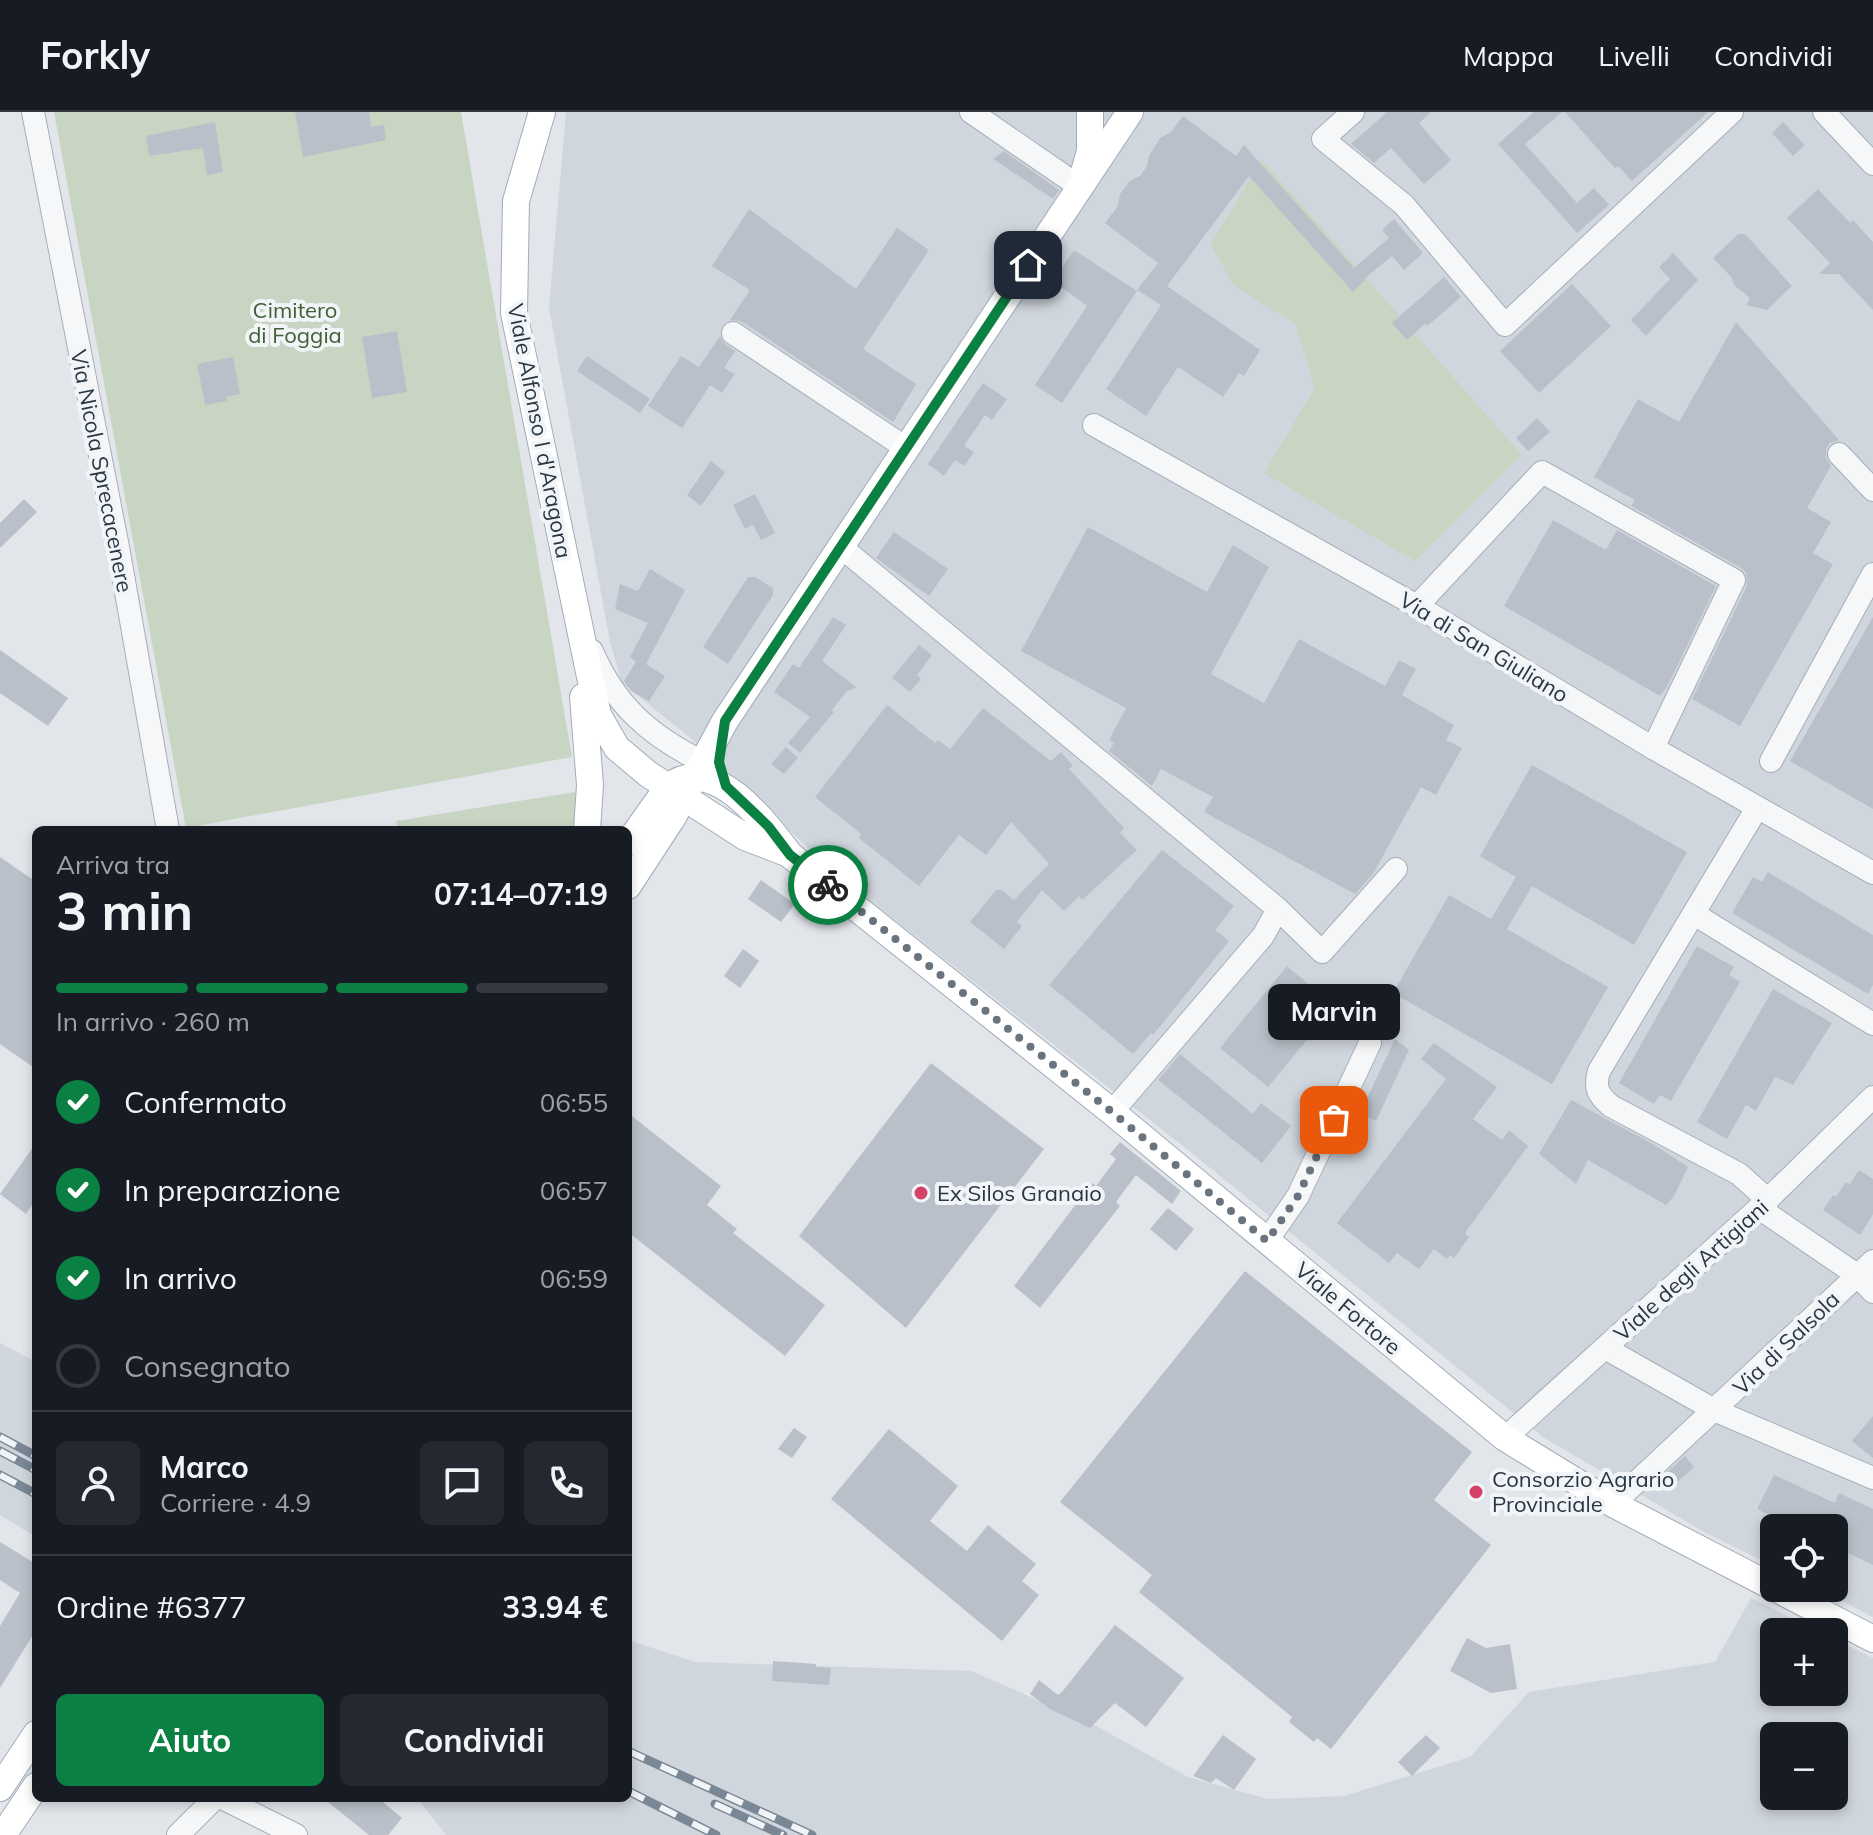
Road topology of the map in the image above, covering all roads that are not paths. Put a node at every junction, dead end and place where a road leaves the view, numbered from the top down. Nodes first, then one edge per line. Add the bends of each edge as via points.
1 (33, 112) edge
2 (542, 112) edge
3 (971, 112) edge
4 (1090, 112) edge
5 (1130, 112) edge
6 (1353, 112) edge
7 (1732, 112) edge
8 (1824, 112) edge
9 (1873, 164) edge
10 (1080, 187) junction
11 (733, 333) dead end
12 (1094, 425) dead end
13 (906, 448) junction
14 (1839, 454) dead end
15 (1873, 490) edge
16 (841, 547) junction
17 (1873, 574) edge
18 (1417, 606) junction
19 (574, 610) junction
20 (725, 721) junction
21 (1653, 748) junction
22 (1771, 761) dead end
23 (686, 780) junction
24 (726, 786) junction
25 (1757, 808) junction
26 (167, 826) edge
27 (587, 826) edge
28 (632, 839) edge
29 (790, 855) junction
30 (1396, 869) dead end
31 (1873, 873) edge
32 (632, 880) edge
33 (1278, 909) junction
34 (1694, 914) junction
35 (1873, 1024) edge
36 (1370, 1043) dead end
37 (1873, 1097) edge
38 (1112, 1112) junction
39 (1763, 1204) junction
40 (1267, 1241) junction
41 (1865, 1268) edge
42 (1873, 1292) edge
43 (1605, 1348) junction
44 (1716, 1411) junction
45 (1505, 1438) junction
46 (1873, 1478) edge
47 (1613, 1504) junction
48 (1873, 1639) edge
49 (32, 1740) edge
50 (0, 1788) edge
51 (32, 1792) edge
52 (211, 1802) edge
53 (230, 1802) edge
54 (3, 1835) edge
55 (178, 1835) edge
56 (296, 1835) edge

1 - 26 street, Via Nicola Sprecacenere
2 - 19 main road, Viale Alfonso I d'Aragona via 516,201 514,313
3 - 10 street
4 - 10 main road via 1090,151
5 - 10 main road
6 - 7 street via 1323,139 1404,205 1505,325
8 - 9 street
10 - 13 main road
11 - 13 street
12 - 18 street, Via di San Giuliano
13 - 16 main road
14 - 15 street
16 - 20 main road
16 - 33 street
17 - 22 street
18 - 21 street, Via di San Giuliano
18 - 21 street via 1542,472 1734,580
19 - 23 street, Viale Alfonso I d'Aragona via 603,678 622,705 674,747
19 - 23 main road, Viale Alfonso I d'Aragona via 598,715 617,748
19 - 27 main road, Viale Alfonso I d'Aragona via 590,785
20 - 23 main road
20 - 24 main road via 719,762
21 - 25 street, Via di San Giuliano
23 - 24 main road, Viale Fortore
23 - 28 main road
23 - 29 main road, Viale Fortore via 745,837
23 - 32 main road via 673,817
24 - 29 main road, Viale Fortore
25 - 31 street, Via di San Giuliano
25 - 34 street
29 - 38 main road, Viale Fortore
30 - 33 street via 1322,952
33 - 38 street via 1263,936
34 - 35 street
34 - 39 street via 1595,1084 1611,1106 1739,1174
36 - 40 street via 1298,1196
37 - 39 street, Viale degli Artigiani
38 - 40 main road, Viale Fortore
39 - 41 street
39 - 43 street, Viale degli Artigiani
40 - 45 main road, Viale Fortore
41 - 42 street, Via di Salsola
41 - 44 street, Via di Salsola
43 - 44 street
43 - 45 street, Viale degli Artigiani
44 - 46 street, Via di Salsola
44 - 47 street, Via di Salsola
45 - 47 main road, Viale Fortore
47 - 48 main road, Viale Fortore
49 - 50 main road
51 - 54 main road
52 - 55 street
53 - 56 street

